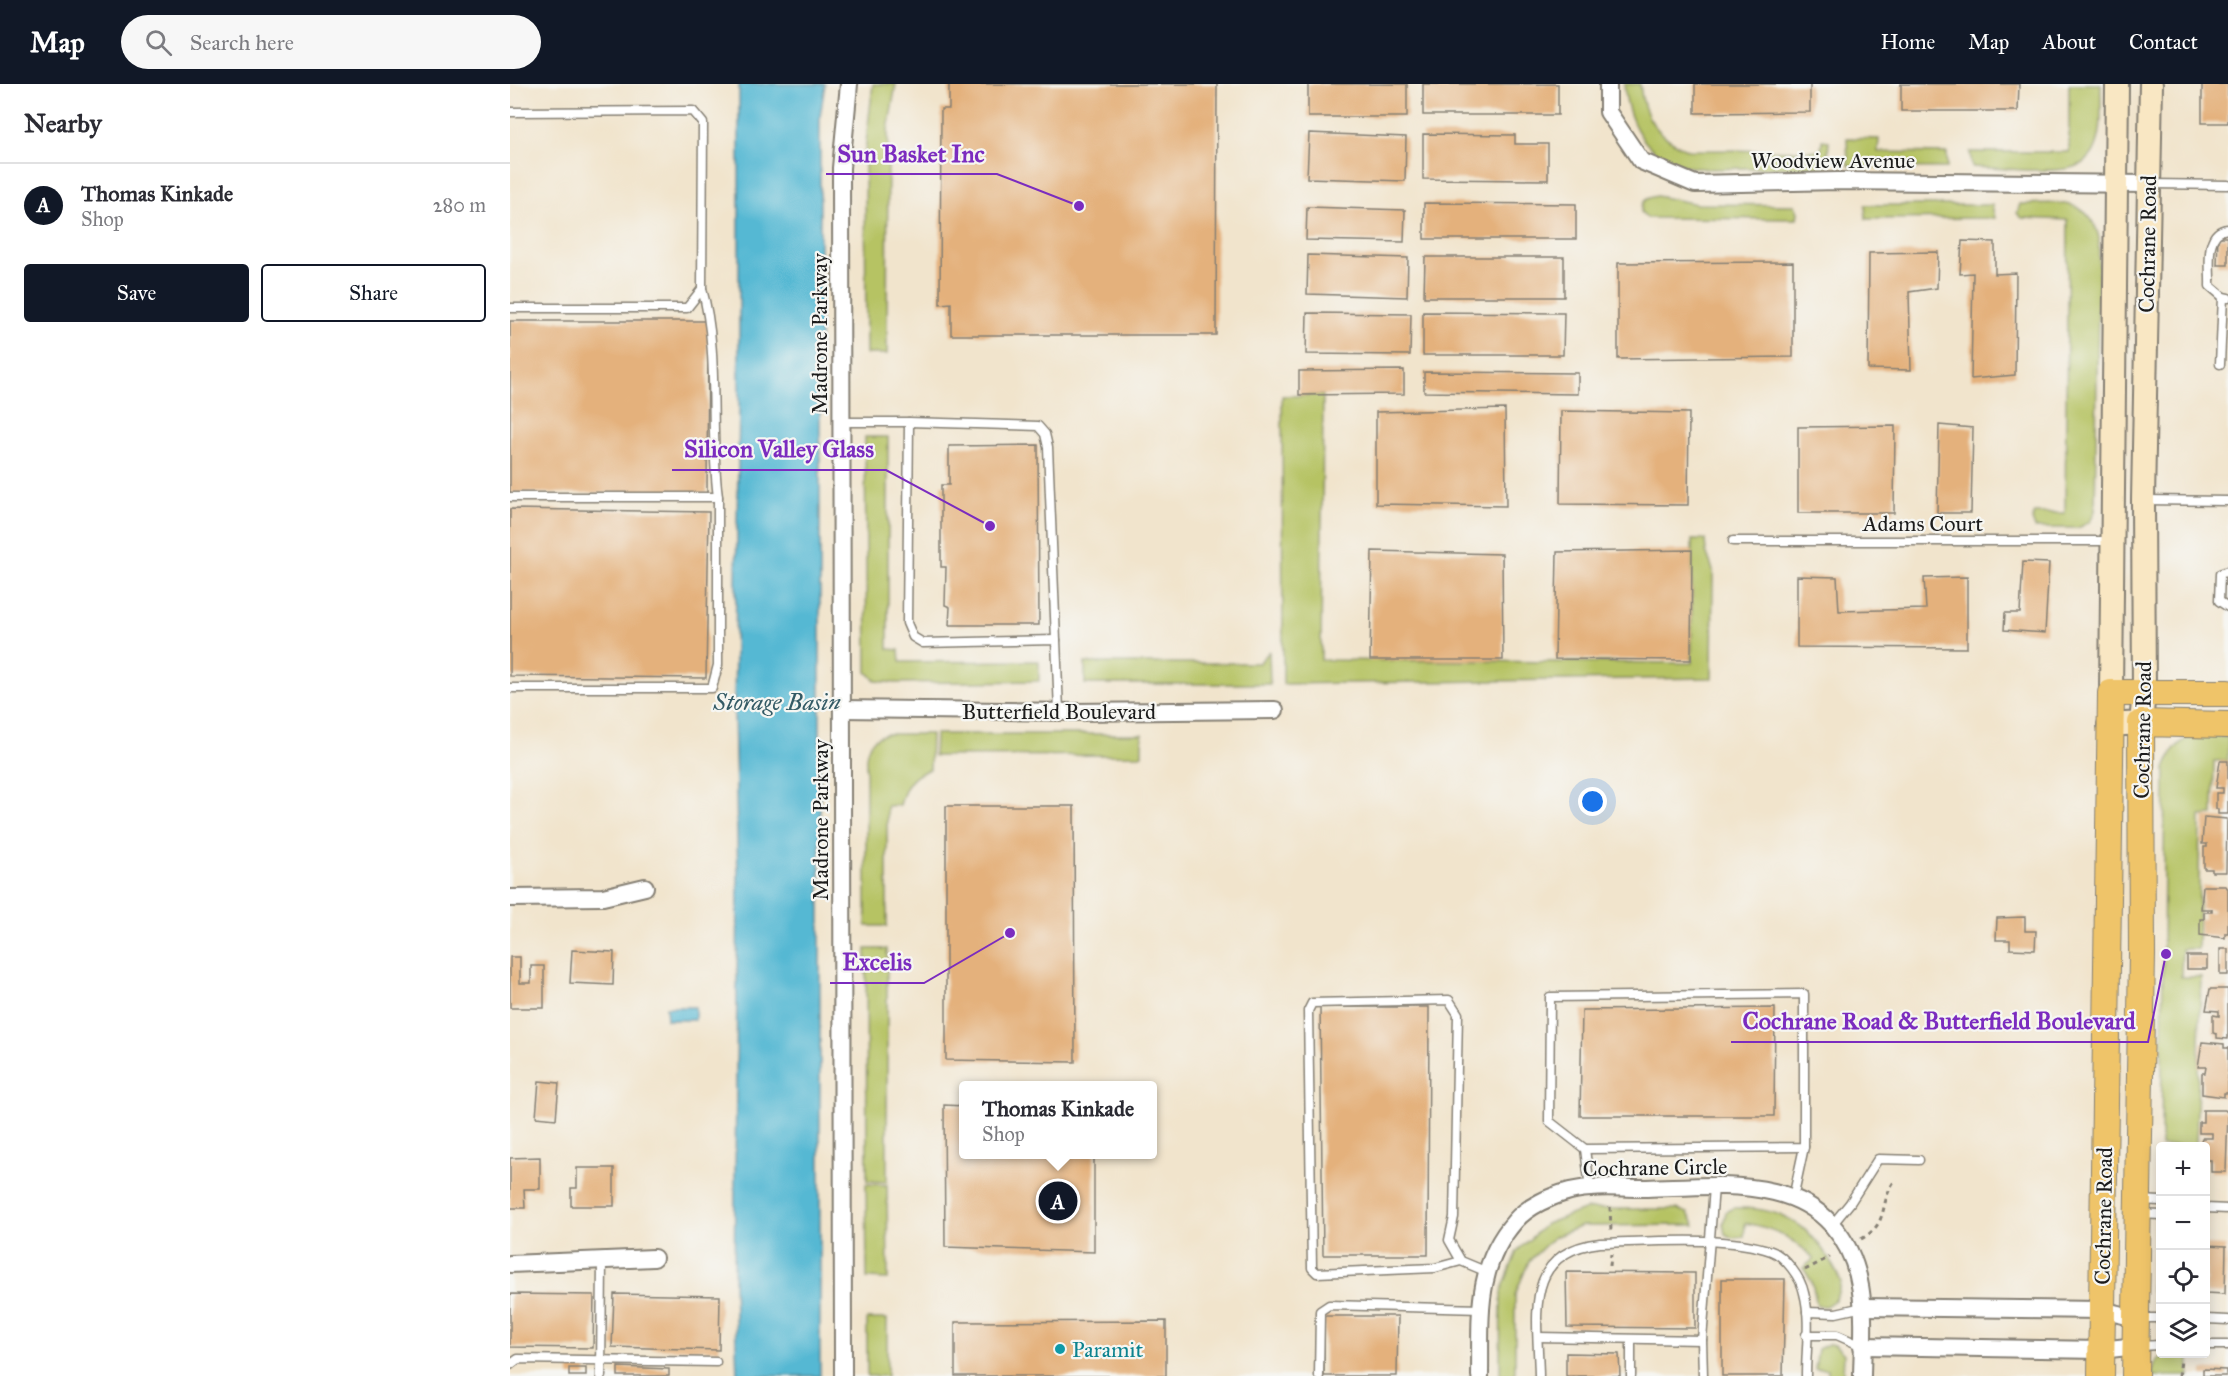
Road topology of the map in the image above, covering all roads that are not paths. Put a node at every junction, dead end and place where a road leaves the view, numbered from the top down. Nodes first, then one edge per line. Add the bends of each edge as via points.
1 (849, 84) edge
2 (1608, 84) edge
3 (2117, 84) edge
4 (2151, 84) edge
5 (510, 112) edge
6 (2116, 182) junction
7 (2147, 184) junction
8 (2228, 185) edge
9 (2228, 229) edge
10 (702, 289) junction
11 (2225, 297) edge
12 (510, 308) edge
13 (2220, 364) dead end
14 (842, 422) junction
15 (909, 422) junction
16 (510, 497) edge
17 (718, 497) junction
18 (2143, 500) junction
19 (2228, 501) edge
20 (1733, 541) dead end
21 (2113, 541) junction
22 (2228, 571) edge
23 (2228, 607) edge
24 (1056, 640) junction
25 (510, 688) edge
26 (2144, 692) junction
27 (2111, 693) junction
28 (2228, 693) edge
29 (842, 709) junction
30 (1275, 710) dead end
31 (1059, 711) junction
32 (2141, 723) junction
33 (2109, 725) junction
34 (2228, 725) edge
35 (645, 887) dead end
36 (510, 898) edge
37 (1804, 1147) junction
38 (1585, 1149) junction
39 (1919, 1160) dead end
40 (1714, 1187) junction
41 (1590, 1188) junction
42 (1793, 1198) junction
43 (2149, 1207) edge
44 (2210, 1208) edge
45 (2228, 1209) edge
46 (1832, 1225) junction
47 (1710, 1242) junction
48 (654, 1258) dead end
49 (602, 1260) junction
50 (1461, 1261) junction
51 (510, 1264) edge
52 (1485, 1272) junction
53 (1863, 1307) junction
54 (1481, 1310) junction
55 (2102, 1310) junction
56 (1807, 1312) junction
57 (2148, 1318) edge
58 (2210, 1319) edge
59 (2228, 1320) edge
60 (1806, 1335) junction
61 (1538, 1337) junction
62 (1631, 1340) junction
63 (1702, 1341) junction
64 (2210, 1345) edge
65 (2228, 1345) edge
66 (1862, 1346) junction
67 (2148, 1346) edge
68 (2101, 1350) junction
69 (601, 1360) junction
70 (716, 1362) dead end
71 (510, 1365) edge
72 (601, 1376) edge
73 (843, 1376) edge
74 (1319, 1376) edge
75 (1480, 1376) edge
76 (1539, 1376) edge
77 (1631, 1376) edge
78 (1703, 1376) edge
79 (1806, 1376) edge
80 (1862, 1376) edge
81 (2101, 1376) edge
82 (2135, 1376) edge

1 - 14 street, Madrone Parkway via 841,168
2 - 6 street, Woodview Avenue via 1608,112 1641,161 1695,184
3 - 6 main road, Cochrane Road
4 - 7 main road, Cochrane Road
5 - 10 lane via 693,111 703,123
6 - 7 street, Woodview Avenue
6 - 21 main road, Cochrane Road
7 - 8 lane
7 - 18 main road, Cochrane Road
9 - 11 lane via 2216,234 2211,242 2210,286
10 - 12 lane via 687,308
10 - 17 lane via 709,313
11 - 13 lane
14 - 15 lane
14 - 29 street, Madrone Parkway
15 - 24 lane via 1038,426 1045,434
15 - 24 lane via 907,623 913,637 923,643
16 - 17 lane
17 - 25 lane via 718,665 712,688
18 - 19 lane
18 - 26 main road, Cochrane Road
20 - 21 lane, Adams Court
21 - 27 main road, Cochrane Road
22 - 23 lane via 2220,574 2219,601
24 - 31 lane
26 - 27 main road
26 - 28 main road
26 - 32 main road, Cochrane Road
27 - 33 main road, Cochrane Road
29 - 31 street, Butterfield Boulevard
29 - 73 street, Madrone Parkway
30 - 31 street, Butterfield Boulevard
32 - 33 main road
32 - 34 main road
32 - 43 main road, Cochrane Road
33 - 55 main road, Cochrane Road
35 - 36 street via 603,897
37 - 38 lane
37 - 38 lane via 1804,994 1550,997 1549,1121
37 - 42 lane
38 - 41 lane
39 - 46 lane via 1878,1159
40 - 41 street, Cochrane Circle
40 - 42 street, Cochrane Circle via 1753,1188
40 - 47 lane
41 - 52 street, Cochrane Circle via 1555,1196 1529,1209 1505,1235
42 - 46 street, Cochrane Circle
43 - 57 main road, Cochrane Road
44 - 45 lane
46 - 53 street, Cochrane Circle via 1859,1273
47 - 56 lane via 1773,1252 1795,1273 1804,1291
47 - 61 lane via 1600,1243 1568,1252 1549,1267 1540,1283
47 - 63 lane
48 - 49 street
49 - 51 street
49 - 69 lane
50 - 50 lane via 1449,1240 1454,1217 1456,1007 1449,1000 1312,1003 1308,1011 1311,1268 1317,1273 1435,1268
50 - 52 lane
52 - 54 street, Cochrane Circle
53 - 55 street
53 - 56 lane via 1836,1313
53 - 66 street, Cochrane Circle
54 - 74 lane via 1329,1305 1320,1311
54 - 75 street, Cochrane Circle
55 - 57 street
55 - 68 main road, Cochrane Road
56 - 60 lane
57 - 67 main road, Cochrane Road
58 - 59 lane
60 - 66 lane via 1837,1335
60 - 79 lane
61 - 62 lane
61 - 76 lane
62 - 63 lane
62 - 77 lane
63 - 78 lane
64 - 65 lane
66 - 68 street
66 - 80 street, Cochrane Circle
67 - 68 street
67 - 82 main road, Cochrane Road
68 - 81 main road, Cochrane Road
69 - 70 lane
69 - 71 lane via 518,1359
69 - 72 lane

